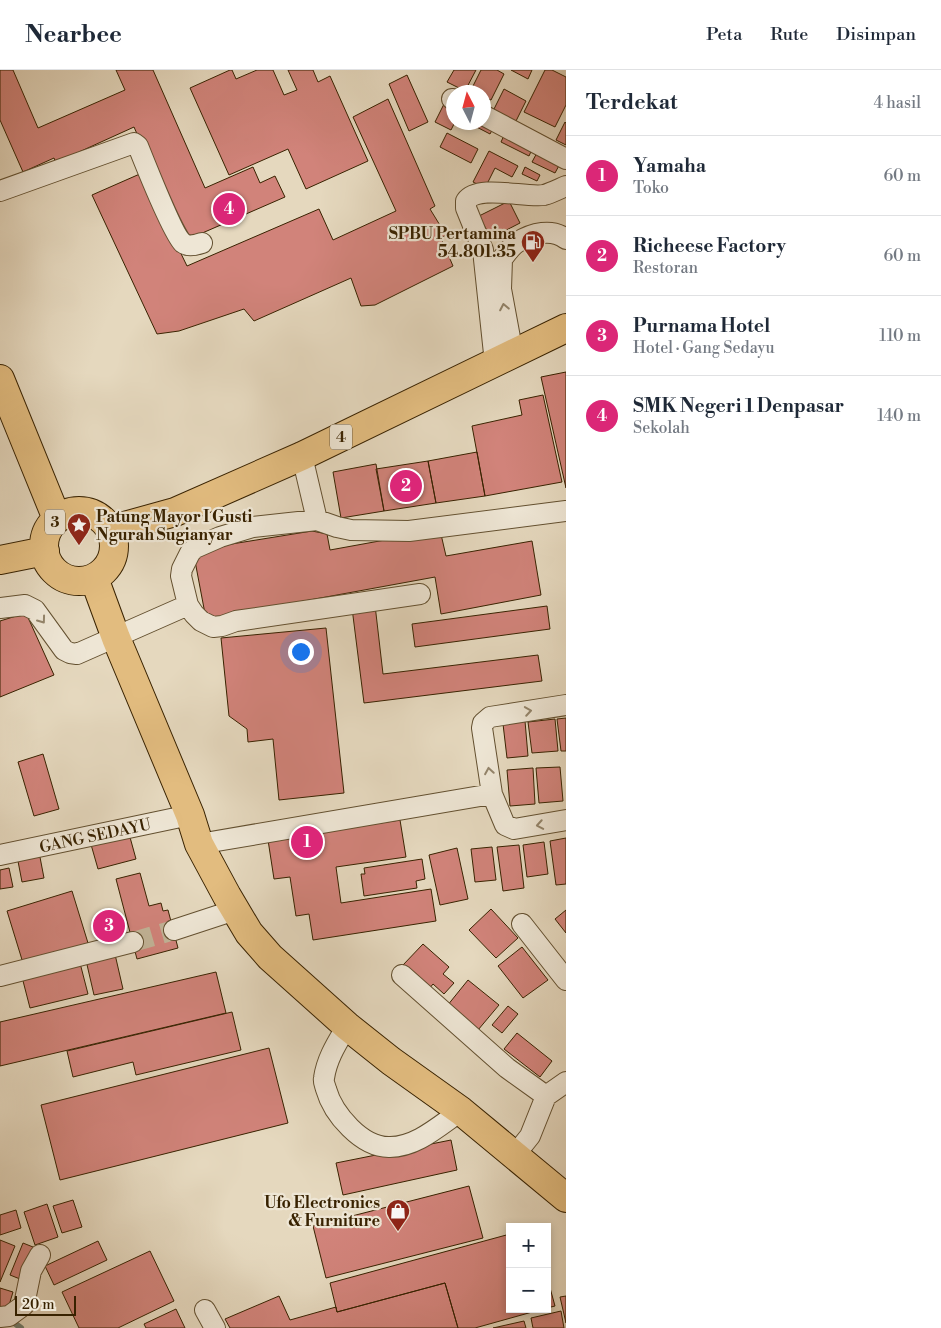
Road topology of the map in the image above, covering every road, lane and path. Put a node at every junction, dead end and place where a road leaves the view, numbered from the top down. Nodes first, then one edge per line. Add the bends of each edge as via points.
1 (491, 119) edge
2 (566, 159) edge
3 (566, 186) edge
4 (0, 191) edge
5 (566, 238) edge
6 (202, 243) dead end
7 (566, 328) edge
8 (504, 358) junction
9 (0, 379) edge
10 (302, 456) junction
11 (566, 511) edge
12 (57, 520) junction
13 (318, 520) junction
14 (110, 530) junction
15 (44, 551) junction
16 (0, 560) edge
17 (94, 578) junction
18 (420, 594) dead end
19 (188, 605) junction
20 (0, 608) edge
21 (116, 638) junction
22 (566, 705) edge
23 (492, 794) junction
24 (190, 815) junction
25 (566, 820) edge
26 (199, 844) junction
27 (0, 855) edge
28 (235, 910) junction
29 (522, 924) dead end
30 (174, 930) tunnel mouth
31 (133, 942) tunnel mouth
32 (0, 976) edge
33 (402, 976) dead end
34 (566, 980) edge
35 (347, 1026) junction
36 (566, 1082) edge
37 (546, 1096) junction
38 (461, 1111) junction
39 (514, 1156) junction
40 (564, 1195) edge
41 (40, 1255) dead end
42 (205, 1310) dead end
43 (0, 1317) edge
44 (215, 1328) edge

1 - 2 street
3 - 8 street via 543,195 494,192 472,196 466,201 483,250
4 - 6 street via 134,143 181,242 186,245
8 -> 5 street via 502,259 517,242 543,232
7 - 8 highway, 4
8 - 10 highway, 4
9 - 12 highway, 3
10 - 13 street
10 - 14 highway, 4 via 175,512
11 - 13 street via 409,531 351,530
12 - 14 highway, 3 via 68,514 92,514 103,520
12 - 15 highway, 3 via 47,534
13 - 19 street via 253,527 195,548 186,558 181,576
14 - 17 highway via 114,551 104,571
15 - 16 highway
15 - 17 highway, 3 via 48,563 64,578 79,581
17 - 21 highway
18 - 19 street via 236,621 222,626 201,621
19 - 21 street
20 -> 21 street via 25,605 35,610 64,650 70,653 77,654
21 - 24 highway
23 -> 22 street via 482,728 485,720
25 -> 23 street via 509,828
23 - 26 street
24 - 26 highway
24 - 27 street, GANG SEDAYU
26 - 28 highway
28 - 30 street
28 - 35 highway via 249,933 270,957
29 - 34 street
31 - 32 street
33 - 37 street via 507,1068
35 - 38 highway
35 - 38 street via 331,1052 323,1080 329,1098 344,1123 371,1143 390,1147 410,1144
36 - 37 street
37 - 39 street via 530,1136
38 - 39 highway
39 - 40 highway
41 - 43 street via 30,1271 24,1305 9,1316
42 - 44 street

